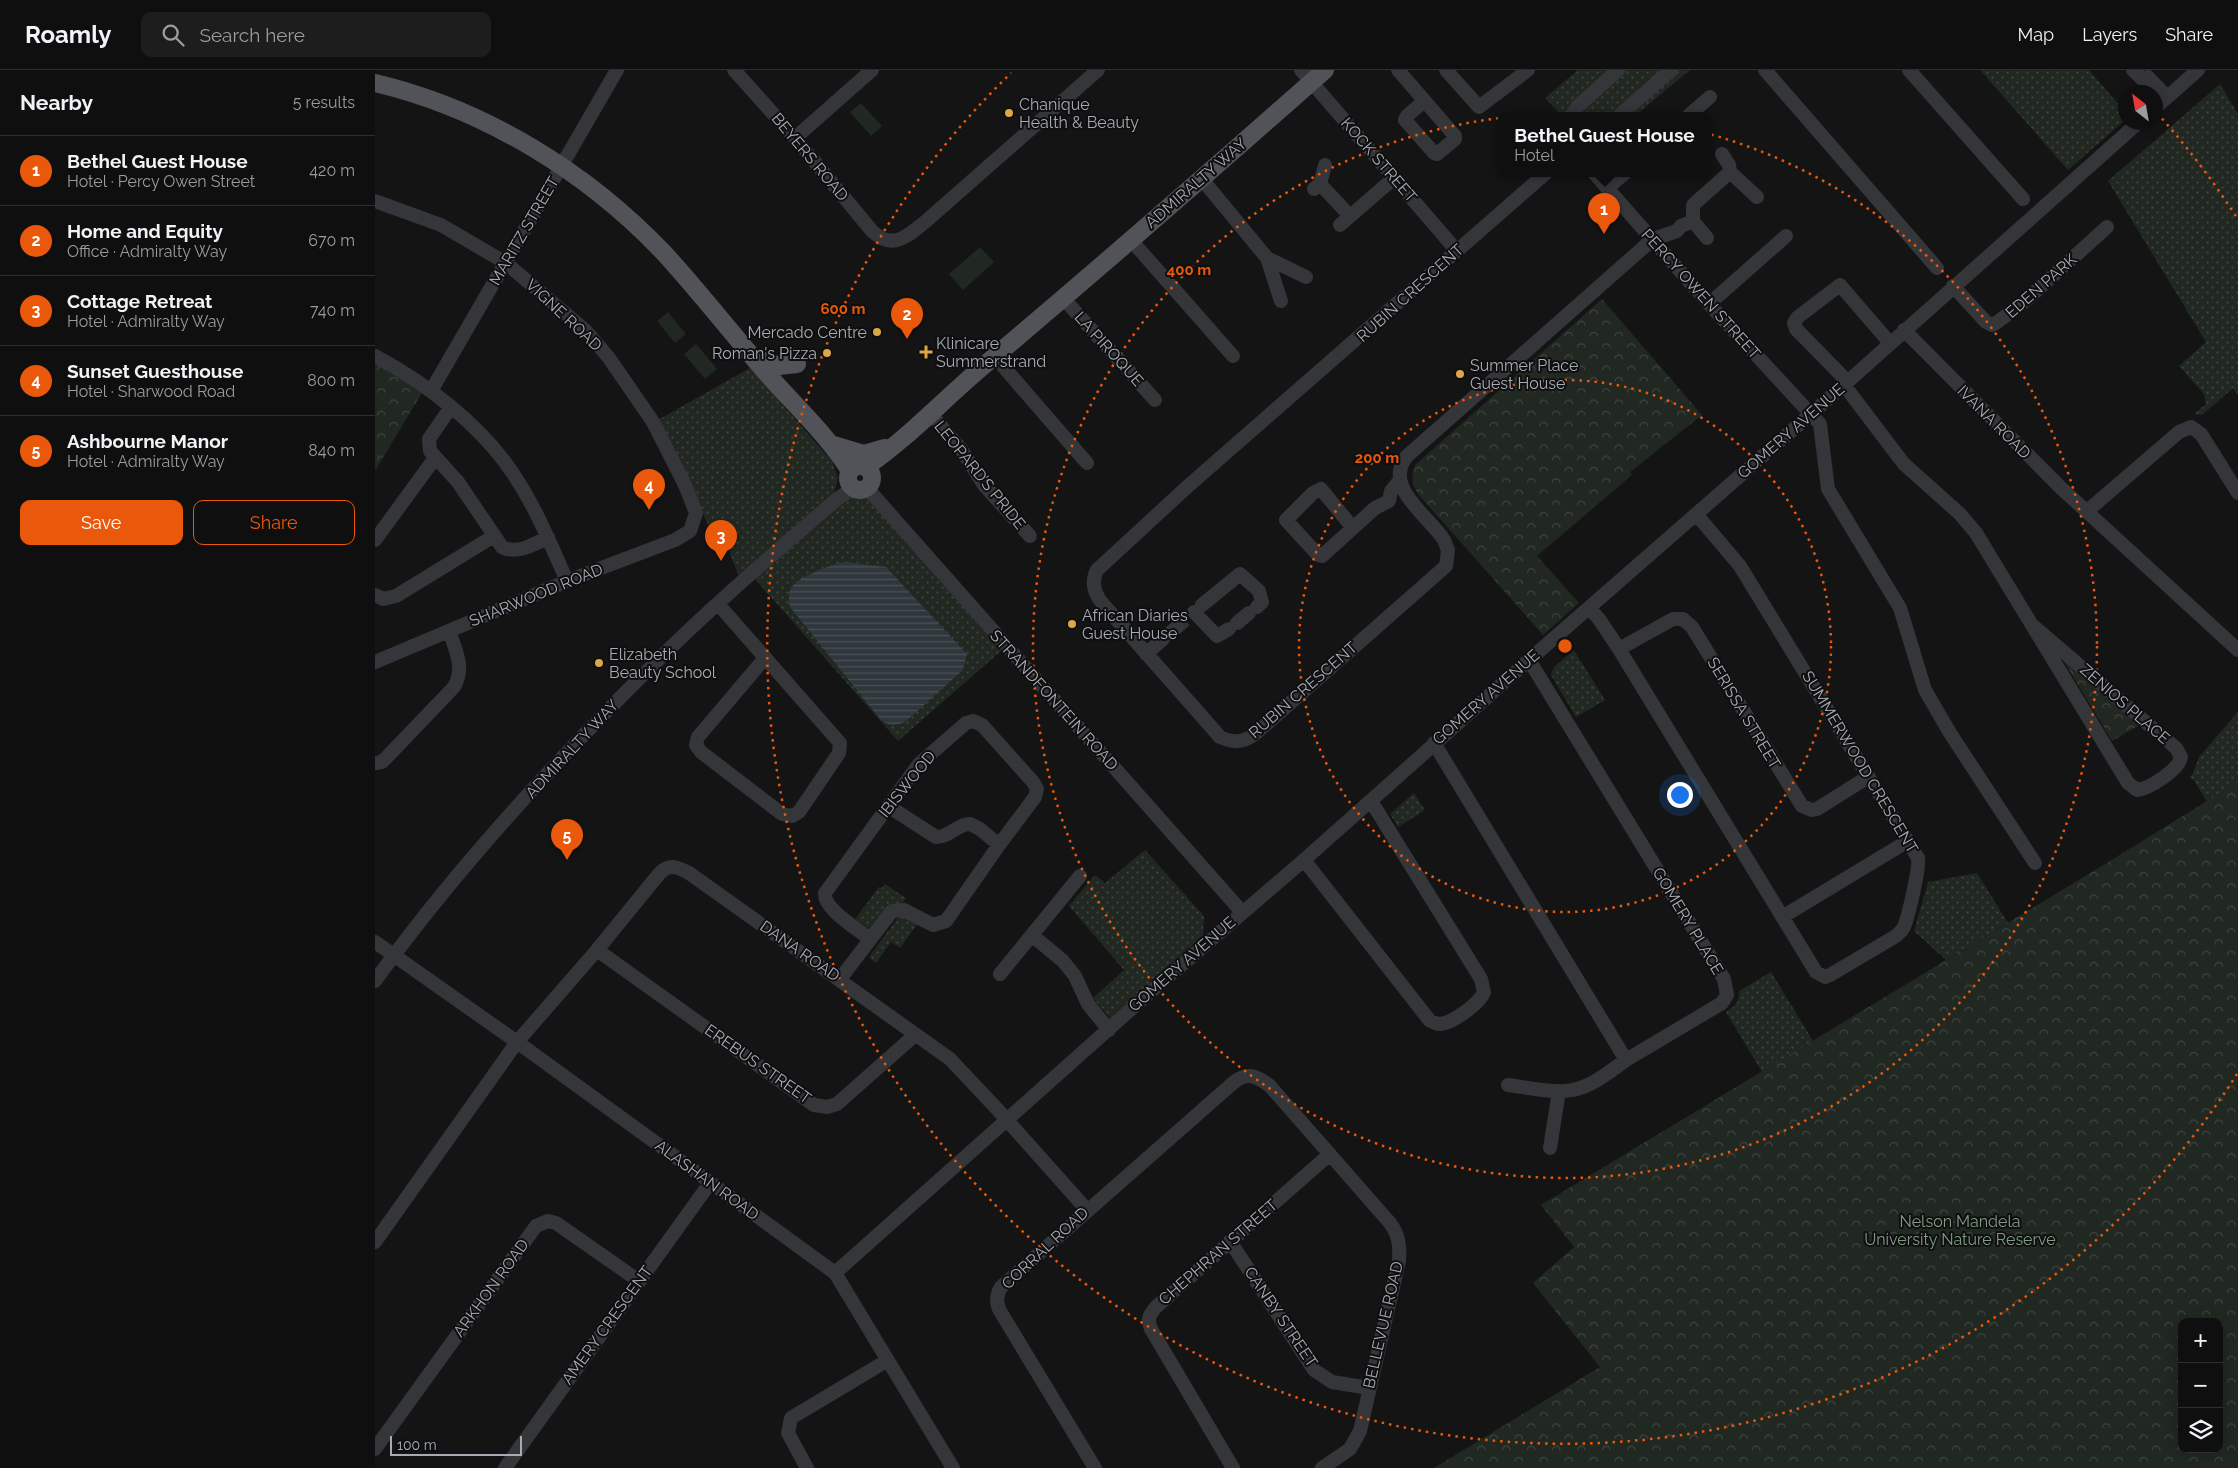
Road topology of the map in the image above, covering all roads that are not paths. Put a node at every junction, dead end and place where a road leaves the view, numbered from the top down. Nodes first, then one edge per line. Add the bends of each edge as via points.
1 (617, 70) edge
2 (734, 70) edge
3 (872, 70) edge
4 (1098, 70) edge
5 (1325, 70) edge
6 (1398, 70) edge
7 (1446, 70) edge
8 (1528, 70) edge
9 (1619, 70) edge
10 (1671, 70) edge
11 (1765, 70) edge
12 (1909, 70) edge
13 (2133, 70) edge
14 (2198, 70) edge
15 (2150, 74) edge
16 (1306, 76) edge
17 (375, 83) edge
18 (1710, 97) dead end
19 (2167, 97) junction
20 (1424, 101) dead end
21 (2163, 101) edge
22 (1574, 112) edge
23 (1623, 112) edge
24 (1692, 112) edge
25 (2130, 130) edge
26 (795, 138) junction
27 (1722, 154) dead end
28 (1325, 165) dead end
29 (561, 166) junction
30 (1730, 172) junction
31 (1541, 177) edge
32 (1597, 177) edge
33 (1620, 177) edge
34 (1201, 178) junction
35 (1394, 178) junction
36 (1607, 188) junction
37 (1757, 197) dead end
38 (2023, 199) dead end
39 (375, 201) edge
40 (1693, 221) junction
41 (2107, 227) dead end
42 (1786, 236) dead end
43 (1707, 238) dead end
44 (1653, 239) junction
45 (1131, 240) junction
46 (1457, 251) junction
47 (1267, 258) junction
48 (506, 263) junction
49 (1937, 268) dead end
50 (1306, 278) dead end
51 (1953, 286) junction
52 (1065, 298) junction
53 (1281, 301) dead end
54 (1709, 304) junction
55 (1904, 330) junction
56 (1890, 342) junction
57 (750, 354) junction
58 (375, 356) edge
59 (1233, 356) dead end
60 (998, 360) junction
61 (797, 364) dead end
62 (1846, 383) junction
63 (431, 391) junction
64 (1155, 400) dead end
65 (451, 407) junction
66 (1810, 413) junction
67 (933, 416) junction
68 (903, 440) junction
69 (834, 449) junction
70 (435, 458) junction
71 (1087, 463) dead end
72 (859, 476) junction
73 (1399, 481) junction
74 (2238, 493) edge
75 (2086, 512) junction
76 (1696, 514) junction
77 (694, 524) joint
78 (1353, 528) junction
79 (494, 536) junction
80 (1030, 536) dead end
81 (548, 537) junction
82 (375, 540) edge
83 (567, 582) junction
84 (375, 595) edge
85 (718, 604) junction
86 (1589, 608) junction
87 (1184, 621) junction
88 (2031, 624) junction
89 (449, 631) junction
90 (1619, 649) junction
91 (2238, 650) edge
92 (1146, 654) junction
93 (765, 658) junction
94 (1529, 660) junction
95 (375, 662) edge
96 (1434, 743) junction
97 (375, 764) edge
98 (1868, 777) junction
99 (1371, 801) junction
100 (888, 806) junction
101 (1908, 841) junction
102 (999, 845) junction
103 (1304, 860) junction
104 (2035, 863) dead end
105 (1080, 876) dead end
106 (1242, 912) junction
107 (1782, 917) junction
108 (1033, 936) junction
109 (870, 938) junction
110 (375, 942) edge
111 (597, 950) junction
112 (394, 955) junction
113 (1000, 974) dead end
114 (840, 979) junction
115 (375, 981) edge
116 (1109, 1030) junction
117 (915, 1035) junction
118 (517, 1042) junction
119 (1627, 1060) junction
120 (1248, 1075) joint
121 (1508, 1085) dead end
122 (1559, 1090) junction
123 (1007, 1120) junction
124 (1550, 1148) dead end
125 (1330, 1154) junction
126 (710, 1183) junction
127 (1087, 1210) junction
128 (1230, 1241) junction
129 (375, 1242) edge
130 (835, 1273) junction
131 (639, 1281) junction
132 (888, 1360) junction
133 (1369, 1388) junction
134 (375, 1450) edge
135 (505, 1468) edge
136 (807, 1468) edge
137 (953, 1468) edge
138 (1095, 1468) edge
139 (1233, 1468) edge
140 (1322, 1468) edge

1 - 29 street, MARITZ STREET
2 - 26 street, BEYERS ROAD
3 - 26 street
4 - 26 street, BEYERS ROAD via 903,239 888,241 872,231
5 - 16 main road, ADMIRALTY WAY
6 - 20 street
7 - 8 street via 1479,108
9 - 22 street
10 - 23 street
11 - 49 street
12 - 38 street
13 - 15 street via 2142,79
14 - 19 street
15 - 19 street
16 - 34 main road, ADMIRALTY WAY
16 - 35 street, KOCK STREET
17 - 29 main road, STRANDFONTEIN ROAD via 419,96 501,129
18 - 24 street
19 - 21 street
25 - 51 street, GOMERY AVENUE
27 - 30 street
28 - 35 street via 1317,187 1345,220
29 - 48 street, MARITZ STREET
29 - 57 main road, STRANDFONTEIN ROAD via 602,196 663,253
30 - 37 street
30 - 40 street via 1693,205
31 - 46 street, RUBIN CRESCENT
32 - 36 street, PERCY OWEN STREET
33 - 36 street
34 - 45 main road, ADMIRALTY WAY
34 - 47 street
35 - 46 street, KOCK STREET
36 - 44 street, PERCY OWEN STREET
39 - 48 street, VIGNE ROAD via 441,225
40 - 43 street
40 - 44 street via 1677,231
41 - 51 street, EDEN PARK via 2024,302 1992,325
42 - 54 street
44 - 54 street, PERCY OWEN STREET
44 - 73 street via 1407,456 1399,468
45 - 52 main road, ADMIRALTY WAY
45 - 59 street
46 - 92 street, RUBIN CRESCENT via 1100,566 1094,581 1097,596
47 - 50 street
47 - 53 street
48 - 63 street, MARITZ STREET
48 - 77 street, VIGNE ROAD via 569,315 609,358 636,396 669,453 695,507
51 - 55 street, GOMERY AVENUE
52 - 60 main road, ADMIRALTY WAY
52 - 64 street, LA PIROQUE
54 - 66 street, PERCY OWEN STREET
55 - 56 street, GOMERY AVENUE
55 - 75 street, IVANA ROAD
56 - 62 street, GOMERY AVENUE
56 - 62 street, ZENIOS PLACE via 1840,285 1798,317 1794,323 1796,329
57 - 61 main road via 779,366
57 - 69 main road, STRANDFONTEIN ROAD
58 - 63 street
60 - 67 main road, ADMIRALTY WAY
60 - 71 street
62 - 66 street, GOMERY AVENUE
62 - 88 street, ZENIOS PLACE via 1904,464 1971,525
63 - 65 street
65 - 70 street via 429,439 430,451
65 - 81 street via 505,461
66 - 76 street, GOMERY AVENUE
66 - 104 street, PERCY OWEN STREET via 1821,428 1828,489 1900,608 1925,690
67 - 68 main road, ADMIRALTY WAY
67 - 72 main road, ADMIRALTY WAY
67 - 80 street, LEOPARD’S PRIDE via 961,449 984,485
68 - 69 main road via 864,454
68 - 72 main road, ADMIRALTY WAY
69 - 72 main road, STRANDFONTEIN ROAD
70 - 79 street via 458,482
70 - 82 street
72 - 85 street, ADMIRALTY WAY
72 - 106 street, STRANDFONTEIN ROAD
73 - 78 street via 1392,489 1389,501 1375,508
73 - 92 street, RUBIN CRESCENT via 1408,497 1444,540 1448,550 1446,566 1255,734 1238,742 1220,737
74 - 75 street via 2201,434 2191,427 2179,432
75 - 91 street, IVANA ROAD
76 - 86 street, GOMERY AVENUE
76 - 98 street, SUMMERWOOD CRESCENT via 1740,566
77 - 83 street, SHARWOOD ROAD via 690,531 675,540
78 - 78 street via 1321,556 1287,520 1321,489
79 - 81 street via 502,547 512,551
79 - 84 street via 396,596 383,599
81 - 83 street
83 - 89 street, SHARWOOD ROAD
85 - 93 street
85 - 112 street, ADMIRALTY WAY via 580,738 458,875
86 - 90 street, SUMMERWOOD CRESCENT
86 - 94 street, GOMERY AVENUE
87 - 87 street via 1240,574 1261,595 1262,602 1217,636
87 - 92 street
88 - 88 street, ZENIOS PLACE via 2133,788 2144,789 2178,767 2181,757 2176,748
89 - 95 street, SHARWOOD ROAD
89 - 97 street via 460,663 459,678 454,688 382,762
90 - 98 street, SERISSA STREET via 1673,619 1683,619 1688,622 1792,792 1806,808 1817,808
90 - 107 street, SUMMERWOOD CRESCENT
93 - 93 street via 837,738 841,748 799,812 792,816 782,814 701,752 696,744 698,737
94 - 96 street, GOMERY AVENUE
94 - 119 street, GOMERY PLACE via 1726,986 1727,995 1721,1003
96 - 99 street, GOMERY AVENUE
96 - 119 street
98 - 101 street, SUMMERWOOD CRESCENT
99 - 103 street, GOMERY AVENUE
99 - 103 street via 1481,979 1484,992 1475,1005 1447,1022 1438,1024 1431,1021
100 - 102 street via 936,837 970,824
100 - 102 street, IBISWOOD via 927,756 961,726 976,722 986,729 1037,789 1035,797
100 - 109 street, IBISWOOD via 825,896 833,911
101 - 107 street
101 - 107 street, SUMMERWOOD CRESCENT via 1918,858 1919,868 1904,927 1896,936 1825,977 1816,972
102 - 109 street, IBISWOOD via 946,921 933,925 904,910 895,910
103 - 106 street, GOMERY AVENUE
105 - 108 street
106 - 116 street, GOMERY AVENUE
108 - 113 street
108 - 116 street via 1063,961 1075,976 1087,1004
109 - 114 street, IBISWOOD
110 - 112 street, ALASHAN ROAD
111 - 114 street, DANA ROAD via 663,870 679,867
111 - 117 street, EREBUS STREET via 814,1105 827,1107 837,1104
111 - 118 street, DANA ROAD
112 - 115 street, ADMIRALTY WAY
112 - 118 street, ALASHAN ROAD
114 - 117 street, DANA ROAD
116 - 123 street, GOMERY AVENUE
117 - 123 street, DANA ROAD via 950,1059
118 - 126 street, ALASHAN ROAD
118 - 129 street
119 - 122 street, GOMERY PLACE via 1584,1087
120 - 125 street, BELLEVUE ROAD via 1270,1086
120 - 127 street, CORRAL ROAD via 1233,1083
121 - 122 street, GOMERY PLACE
122 - 124 street
123 - 127 street, DANA ROAD
123 - 130 street, GOMERY AVENUE
125 - 128 street, CHEPHRAN STREET
125 - 133 street, BELLEVUE ROAD via 1396,1230 1400,1245
126 - 130 street, ALASHAN ROAD
126 - 131 street, AMERY CRESCENT
127 - 138 street, CORRAL ROAD via 1001,1287 997,1302
128 - 133 street, CANBY STREET via 1314,1370 1331,1382
128 - 139 street, CHEPHRAN STREET via 1156,1306 1148,1322
130 - 132 street, ALASHAN ROAD
131 - 134 street, ARKHON ROAD via 556,1223 548,1221 536,1226
131 - 135 street, AMERY CRESCENT
132 - 136 street via 791,1418 788,1433
132 - 137 street, ALASHAN ROAD
133 - 140 street, BELLEVUE ROAD via 1356,1441 1350,1449

